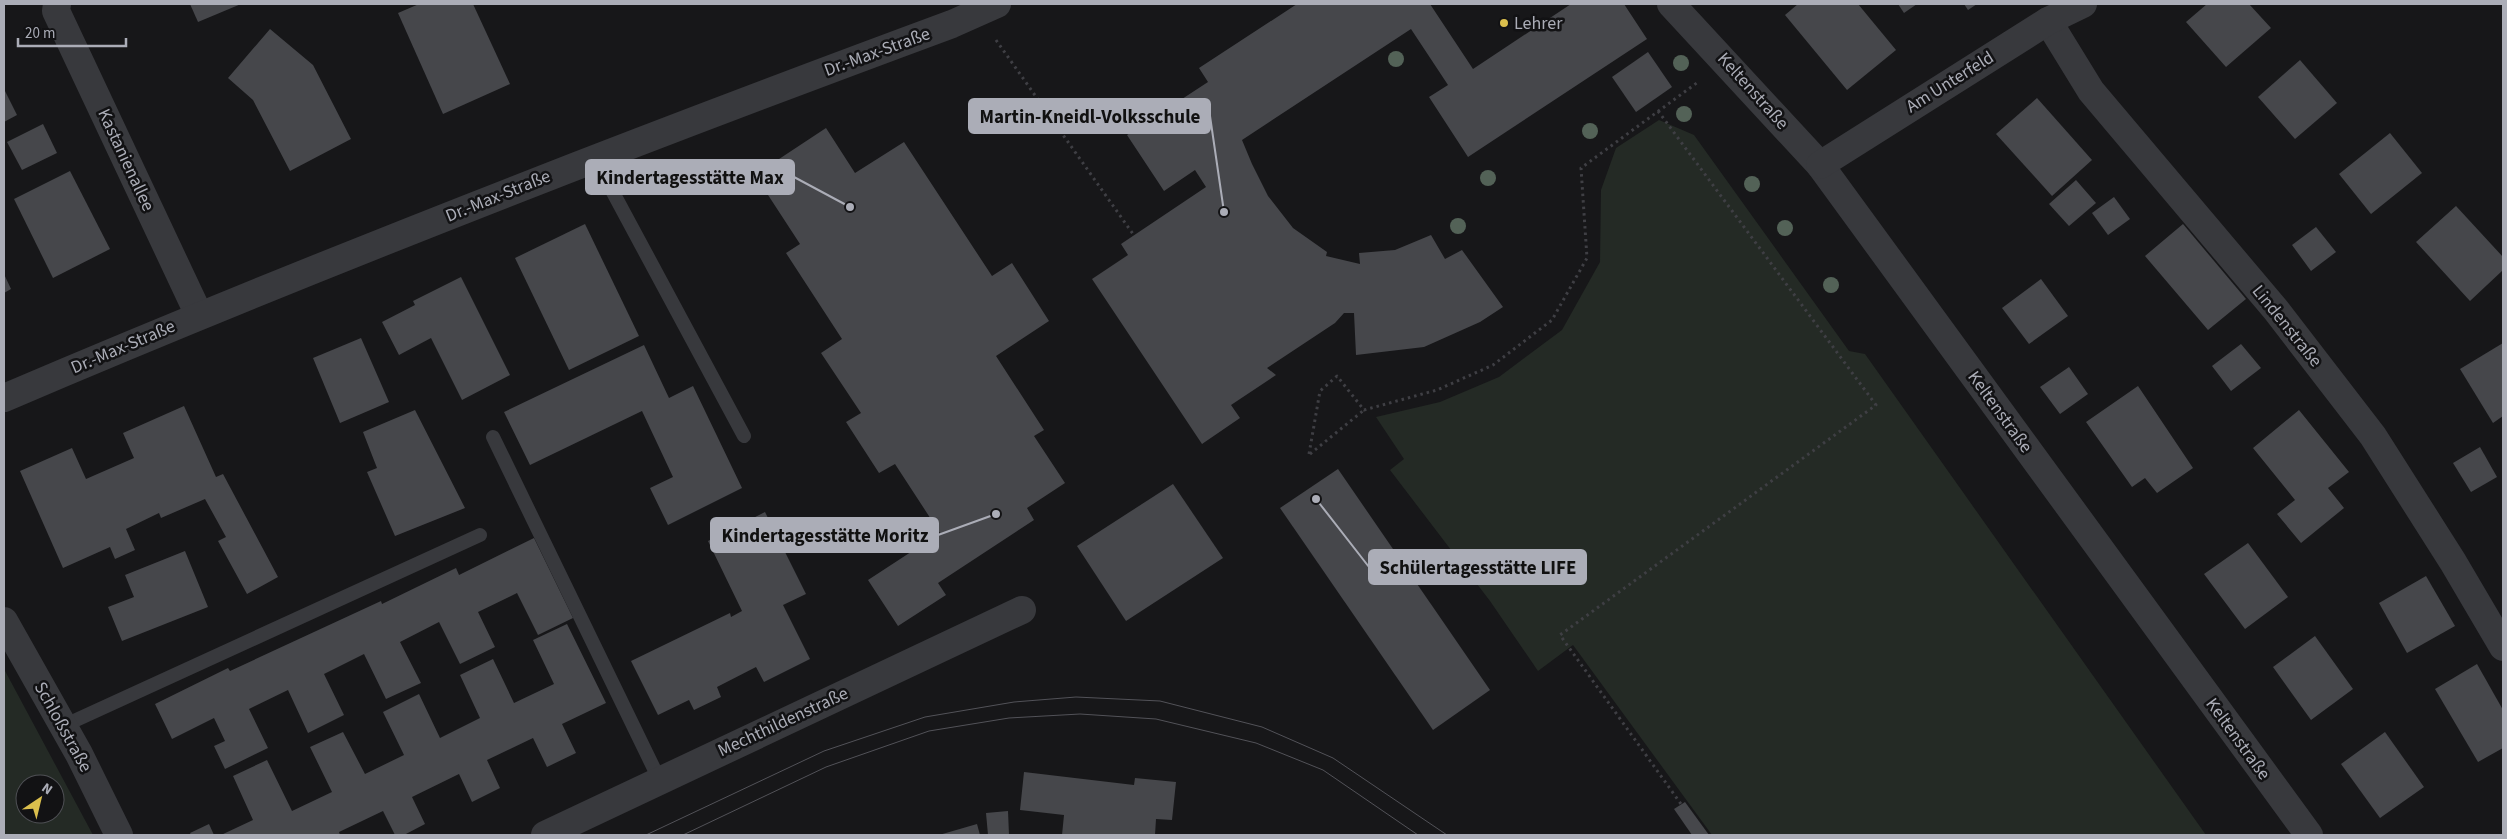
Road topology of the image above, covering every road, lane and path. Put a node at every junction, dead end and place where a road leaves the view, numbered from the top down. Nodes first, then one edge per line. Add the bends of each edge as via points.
1 (57, 4) edge
2 (1671, 4) edge
3 (2083, 4) edge
4 (987, 8) edge
5 (2048, 21) junction
6 (1679, 96) dead end
7 (1658, 111) junction
8 (594, 158) junction
9 (1820, 165) junction
10 (1133, 234) dead end
11 (199, 315) junction
12 (4, 398) edge
13 (1364, 410) junction
14 (744, 436) dead end
15 (493, 437) dead end
16 (480, 535) dead end
17 (1022, 610) dead end
18 (4, 621) edge
19 (2503, 647) edge
20 (63, 726) junction
21 (660, 781) junction
22 (1681, 804) dead end
23 (119, 835) edge
24 (545, 835) edge
25 (2309, 835) edge

1 - 11 street, Kastanienallee via 56,11
2 - 9 street, Keltenstraße
3 - 5 street, Am Unterfeld
4 - 8 street, Dr.-Max-Straße
4 - 10 path
5 - 9 street, Am Unterfeld
5 - 19 street, Lindenstraße via 2091,91 2276,310 2373,436
6 - 7 path
7 - 13 path via 1581,168 1587,258 1552,320 1493,365 1438,390
7 - 22 path via 1876,405 1560,635
8 - 11 street, Dr.-Max-Straße
8 - 14 lane
9 - 25 street, Keltenstraße
11 - 12 street, Dr.-Max-Straße
13 - 13 path via 1337,376 1320,391 1309,454
15 - 21 lane
16 - 20 lane
17 - 21 street, Mechthildenstraße
18 - 20 street, Schloßstraße
20 - 23 street, Schloßstraße
21 - 24 street, Mechthildenstraße

